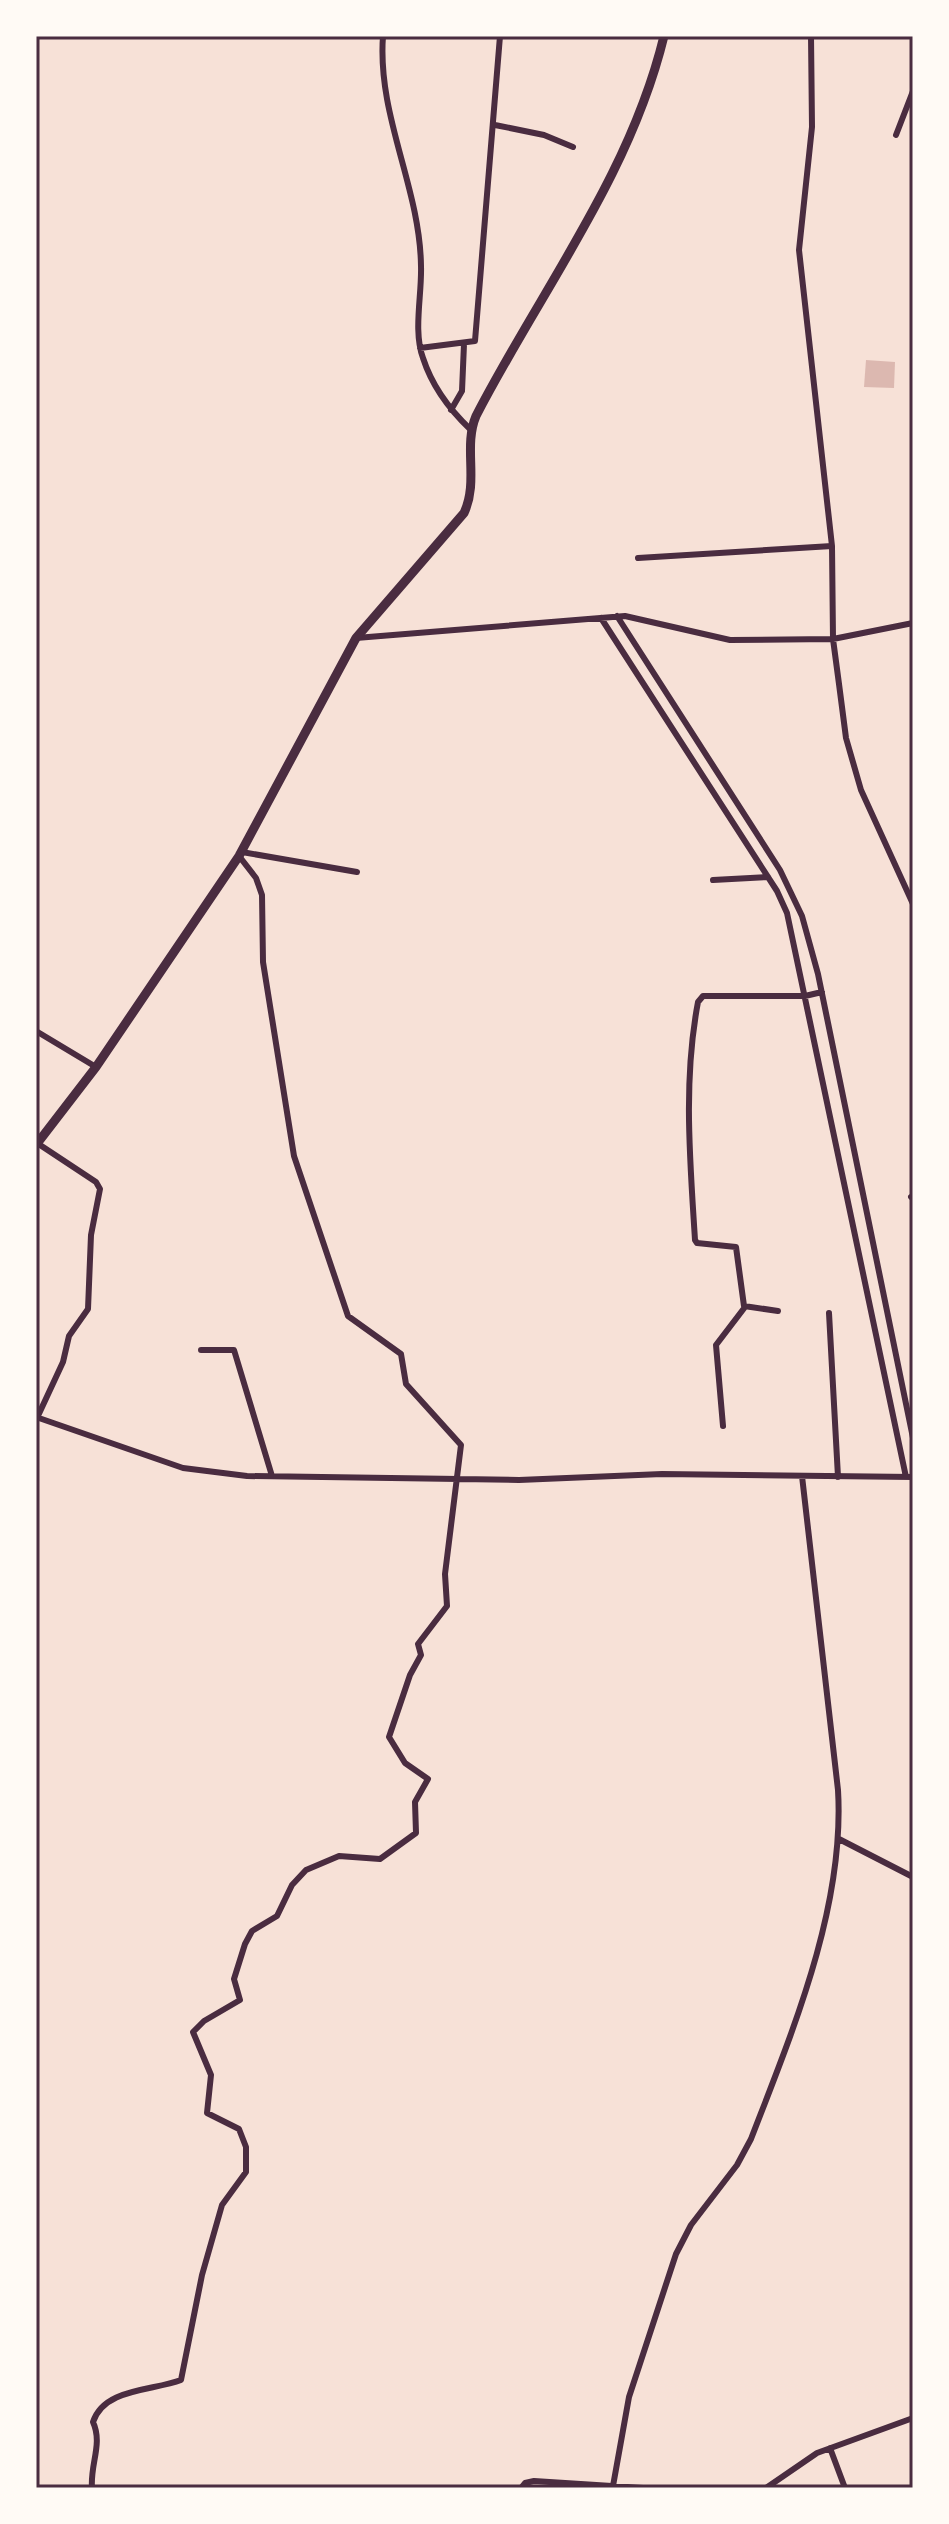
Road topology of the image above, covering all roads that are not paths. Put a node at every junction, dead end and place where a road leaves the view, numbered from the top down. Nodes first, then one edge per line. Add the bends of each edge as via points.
1 (383, 36) edge
2 (500, 36) edge
3 (664, 36) edge
4 (811, 36) edge
5 (913, 91) edge
6 (495, 125) junction
7 (896, 135) dead end
8 (573, 147) dead end
9 (468, 344) junction
10 (420, 348) junction
11 (451, 410) junction
12 (470, 429) junction
13 (832, 546) junction
14 (638, 558) dead end
15 (609, 617) junction
16 (913, 623) edge
17 (356, 638) junction
18 (833, 639) junction
19 (731, 806) junction
20 (241, 854) junction
21 (357, 872) dead end
22 (768, 877) junction
23 (713, 880) dead end
24 (782, 888) junction
25 (913, 904) edge
26 (804, 951) junction
27 (814, 994) junction
28 (36, 1031) edge
29 (96, 1067) junction
30 (831, 1078) junction
31 (37, 1144) edge
32 (857, 1205) junction
33 (745, 1307) junction
34 (778, 1311) dead end
35 (829, 1313) dead end
36 (886, 1345) junction
37 (201, 1350) dead end
38 (37, 1417) edge
39 (723, 1426) dead end
40 (913, 1438) edge
41 (272, 1476) junction
42 (802, 1476) junction
43 (838, 1477) junction
44 (909, 1477) edge
45 (457, 1478) junction
46 (839, 1839) junction
47 (913, 1877) edge
48 (913, 2418) edge
49 (830, 2448) junction
50 (613, 2486) junction
51 (92, 2488) edge
52 (521, 2488) edge
53 (643, 2488) edge
54 (766, 2488) edge
55 (845, 2488) edge

1 - 10 street via 388,110 419,227
2 - 6 street
3 - 12 highway via 651,84 610,181
4 - 13 street via 812,127 799,250
5 - 7 street
6 - 8 street
6 - 9 street
9 - 10 street
9 - 11 street via 462,391
10 - 11 street
11 - 12 street
12 - 17 highway via 472,490 464,513
13 - 14 street
13 - 18 street
15 - 17 street
15 - 18 street via 642,618 730,640
15 - 19 street
15 - 19 street
16 - 18 street
17 - 20 highway
18 - 25 street via 846,738 861,790
19 - 22 street
19 - 24 street
20 - 21 street
20 - 29 highway
20 - 45 street via 262,895 263,962 294,1156 348,1316 401,1354 406,1384 461,1445
22 - 23 street
22 - 24 street
24 - 26 street
24 - 26 street
26 - 27 street
26 - 27 street
27 - 30 street
27 - 30 street
27 - 33 street via 707,995 698,1002 689,1063 695,1240 736,1247
28 - 29 street
29 - 31 highway
30 - 32 street
30 - 32 street
31 - 38 street via 100,1189 91,1235 88,1309 69,1336 62,1366
32 - 36 street
32 - 36 street
33 - 34 street
33 - 39 street via 717,1340
35 - 43 street
36 - 40 street
36 - 44 street
37 - 41 street via 234,1350
38 - 41 street via 183,1468
41 - 45 street
42 - 43 street
42 - 45 street
42 - 46 street via 828,1685
43 - 44 street
45 - 51 street via 445,1574 447,1606 418,1644 421,1655 389,1737 405,1763 428,1779 415,1802 416,1833 380,1859 339,1856 306,1870 277,1916 252,1931 245,1944 234,1979 240,2000 193,2032 211,2075 207,2113 239,2129 246,2147 246,2172 222,2205 181,2380 109,2399 97,2411
46 - 47 street
46 - 50 street via 825,1924 762,2111 737,2165 699,2213 676,2254 625,2411
48 - 49 street
49 - 54 street
49 - 55 street
50 - 52 street via 534,2481
50 - 53 street

